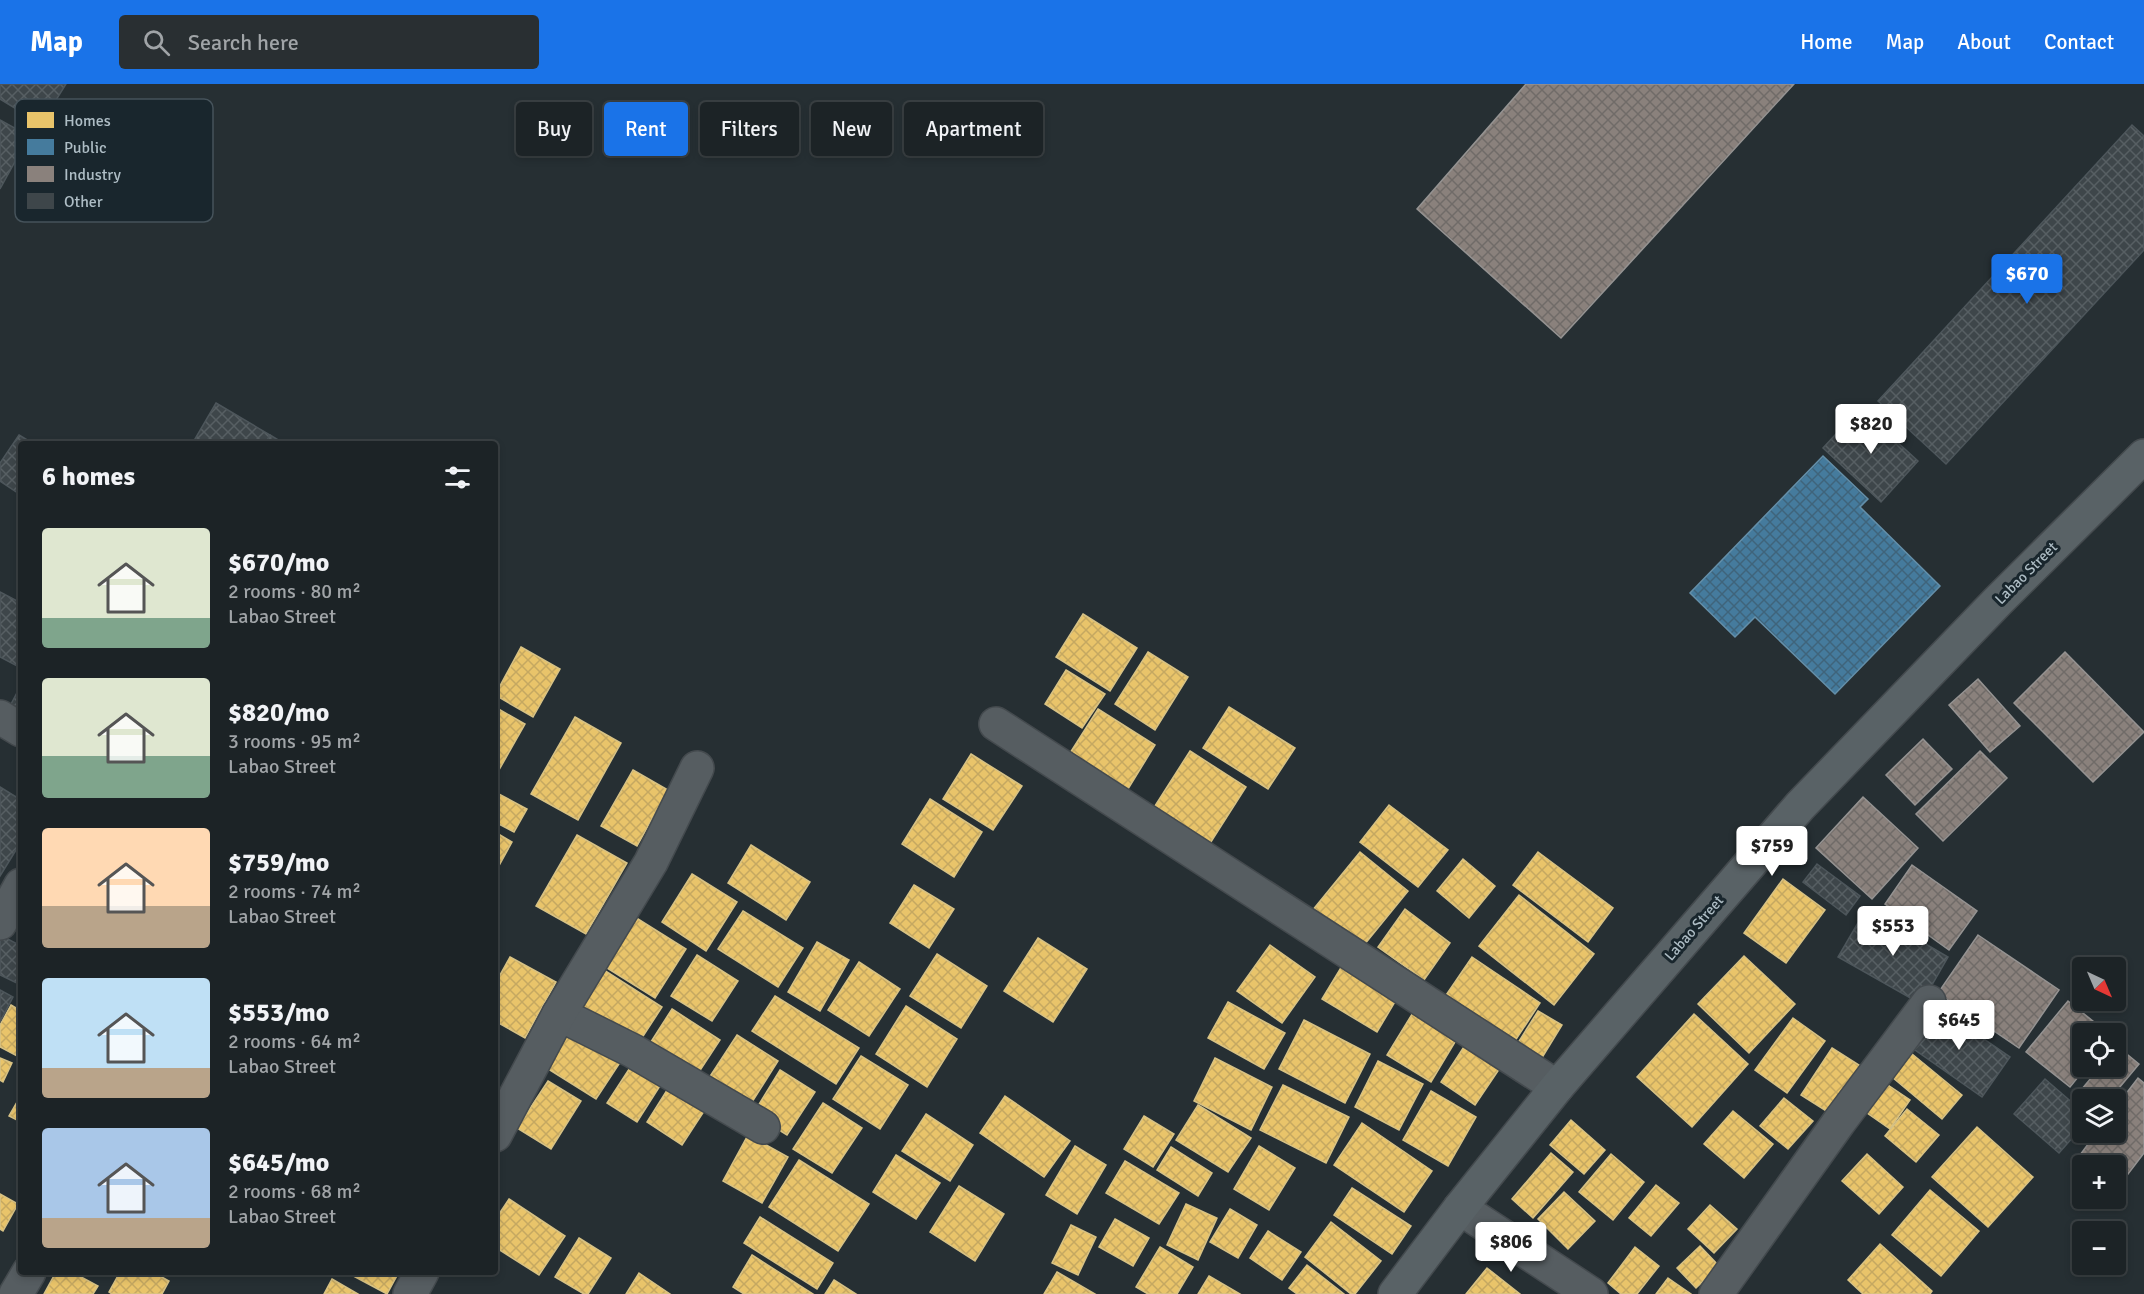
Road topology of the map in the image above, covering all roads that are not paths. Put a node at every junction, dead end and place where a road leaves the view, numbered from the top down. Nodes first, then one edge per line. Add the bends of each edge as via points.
1 (2144, 456) edge
2 (0, 717) edge
3 (996, 724) dead end
4 (18, 727) edge
5 (697, 768) dead end
6 (18, 890) edge
7 (0, 922) edge
8 (1929, 1002) dead end
9 (559, 1014) junction
10 (1557, 1087) junction
11 (763, 1127) dead end
12 (498, 1129) edge
13 (1460, 1208) junction
14 (26, 1275) edge
15 (420, 1275) edge
16 (16, 1294) edge
17 (410, 1294) edge
18 (1395, 1294) edge
19 (1591, 1294) edge
20 (1716, 1294) edge

1 - 10 main road, Labao Street via 1800,806
2 - 4 street
3 - 10 street
5 - 9 street via 651,862
6 - 7 street
8 - 20 street
9 - 11 street via 633,1051
9 - 12 street
10 - 13 main road, Labao Street
13 - 18 main road, Labao Street
13 - 19 street
14 - 16 street
15 - 17 street

